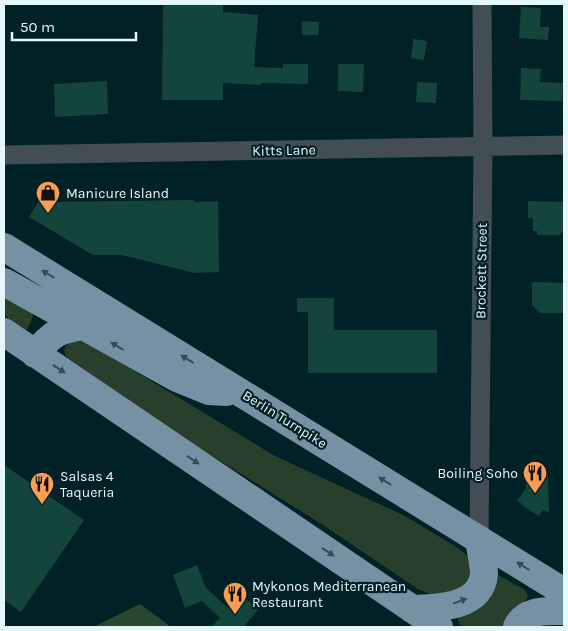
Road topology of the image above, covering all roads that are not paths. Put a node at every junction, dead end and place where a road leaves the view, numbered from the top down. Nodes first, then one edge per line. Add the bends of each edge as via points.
1 (482, 4) edge
2 (564, 145) edge
3 (483, 146) junction
4 (4, 155) edge
5 (4, 247) edge
6 (4, 282) edge
7 (84, 326) junction
8 (4, 332) edge
9 (35, 354) junction
10 (243, 393) junction
11 (478, 539) junction
12 (564, 592) edge
13 (412, 609) junction
14 (564, 611) edge
15 (439, 627) edge
16 (517, 627) edge

1 - 3 street, Brockett Street
2 - 3 street, Kitts Lane
3 - 4 street, Kitts Lane
3 - 11 street, Brockett Street
10 -> 5 highway, Berlin Turnpike
6 - 7 highway
7 - 9 highway via 57,332
10 -> 7 highway via 210,391 176,378
8 - 9 highway
9 -> 13 highway
11 -> 10 highway, Berlin Turnpike
12 -> 11 highway, Berlin Turnpike
13 -> 11 highway via 444,607 471,598 480,587 484,574
13 - 15 highway
14 - 16 highway via 531,614

